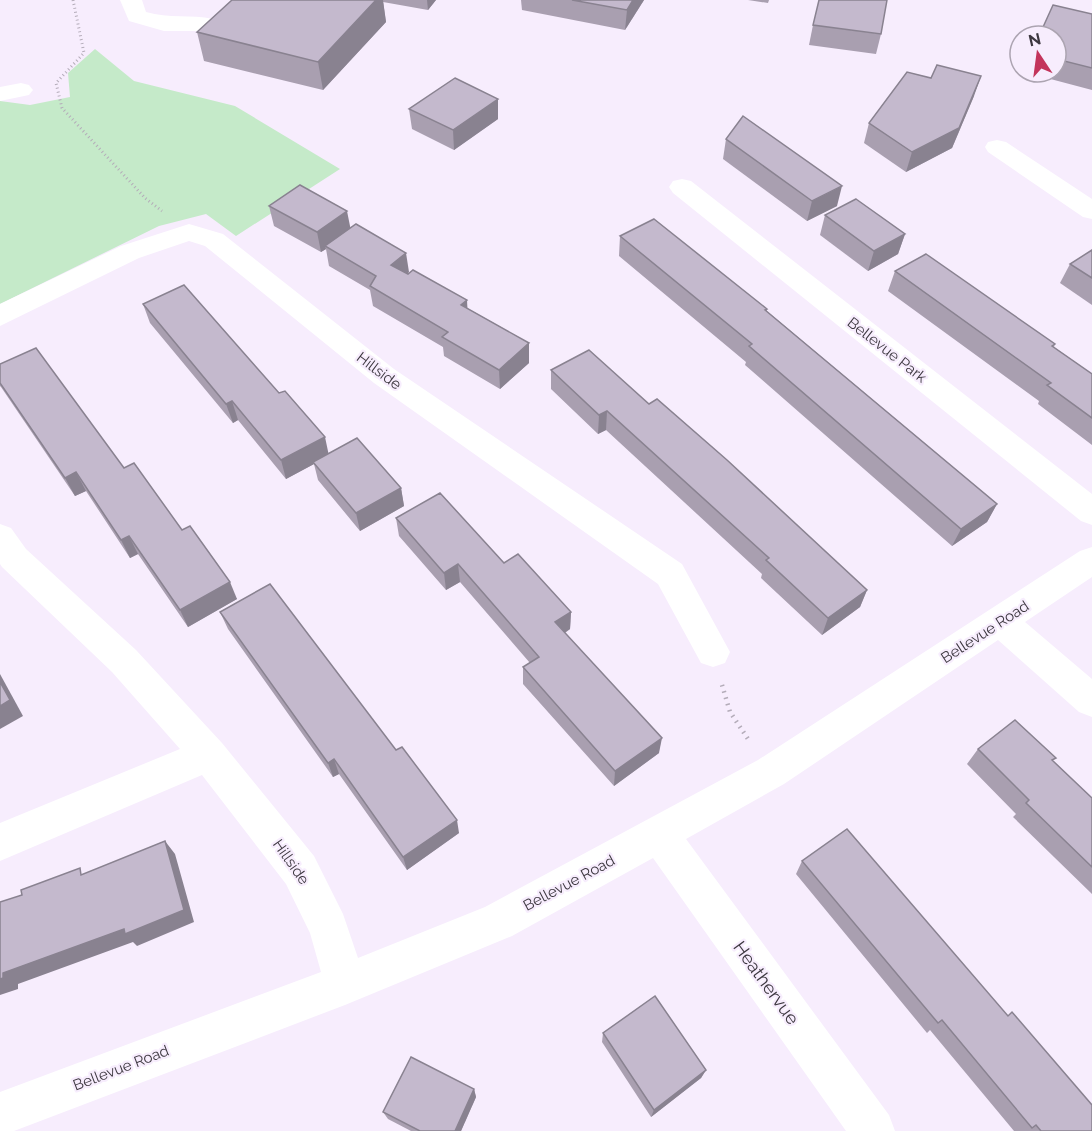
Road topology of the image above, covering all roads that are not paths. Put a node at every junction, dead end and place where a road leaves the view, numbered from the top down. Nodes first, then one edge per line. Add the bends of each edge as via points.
1 (131, 0) edge
2 (205, 24) edge
3 (997, 147) dead end
4 (682, 187) dead end
5 (1092, 211) edge
6 (0, 316) edge
7 (1092, 512) edge
8 (0, 537) edge
9 (1092, 560) edge
10 (1001, 622) junction
11 (713, 652) road end
12 (1092, 701) edge
13 (209, 755) junction
14 (660, 834) junction
15 (0, 842) edge
16 (345, 984) junction
17 (0, 1114) edge
18 (873, 1131) edge

1 - 2 street via 137,16 164,24
3 - 5 street
4 - 7 street, Bellevue Park
6 - 11 street, Hillside via 130,252 189,232 214,240 384,376 670,574
8 - 13 street, Hillside via 14,558 124,661
9 - 10 street, Bellevue Road
10 - 12 street
10 - 14 street, Bellevue Road via 771,772
13 - 15 street
13 - 16 street, Hillside via 300,870 329,928
14 - 16 street, Bellevue Road via 498,922
14 - 18 street, Heathervue
16 - 17 street, Bellevue Road

